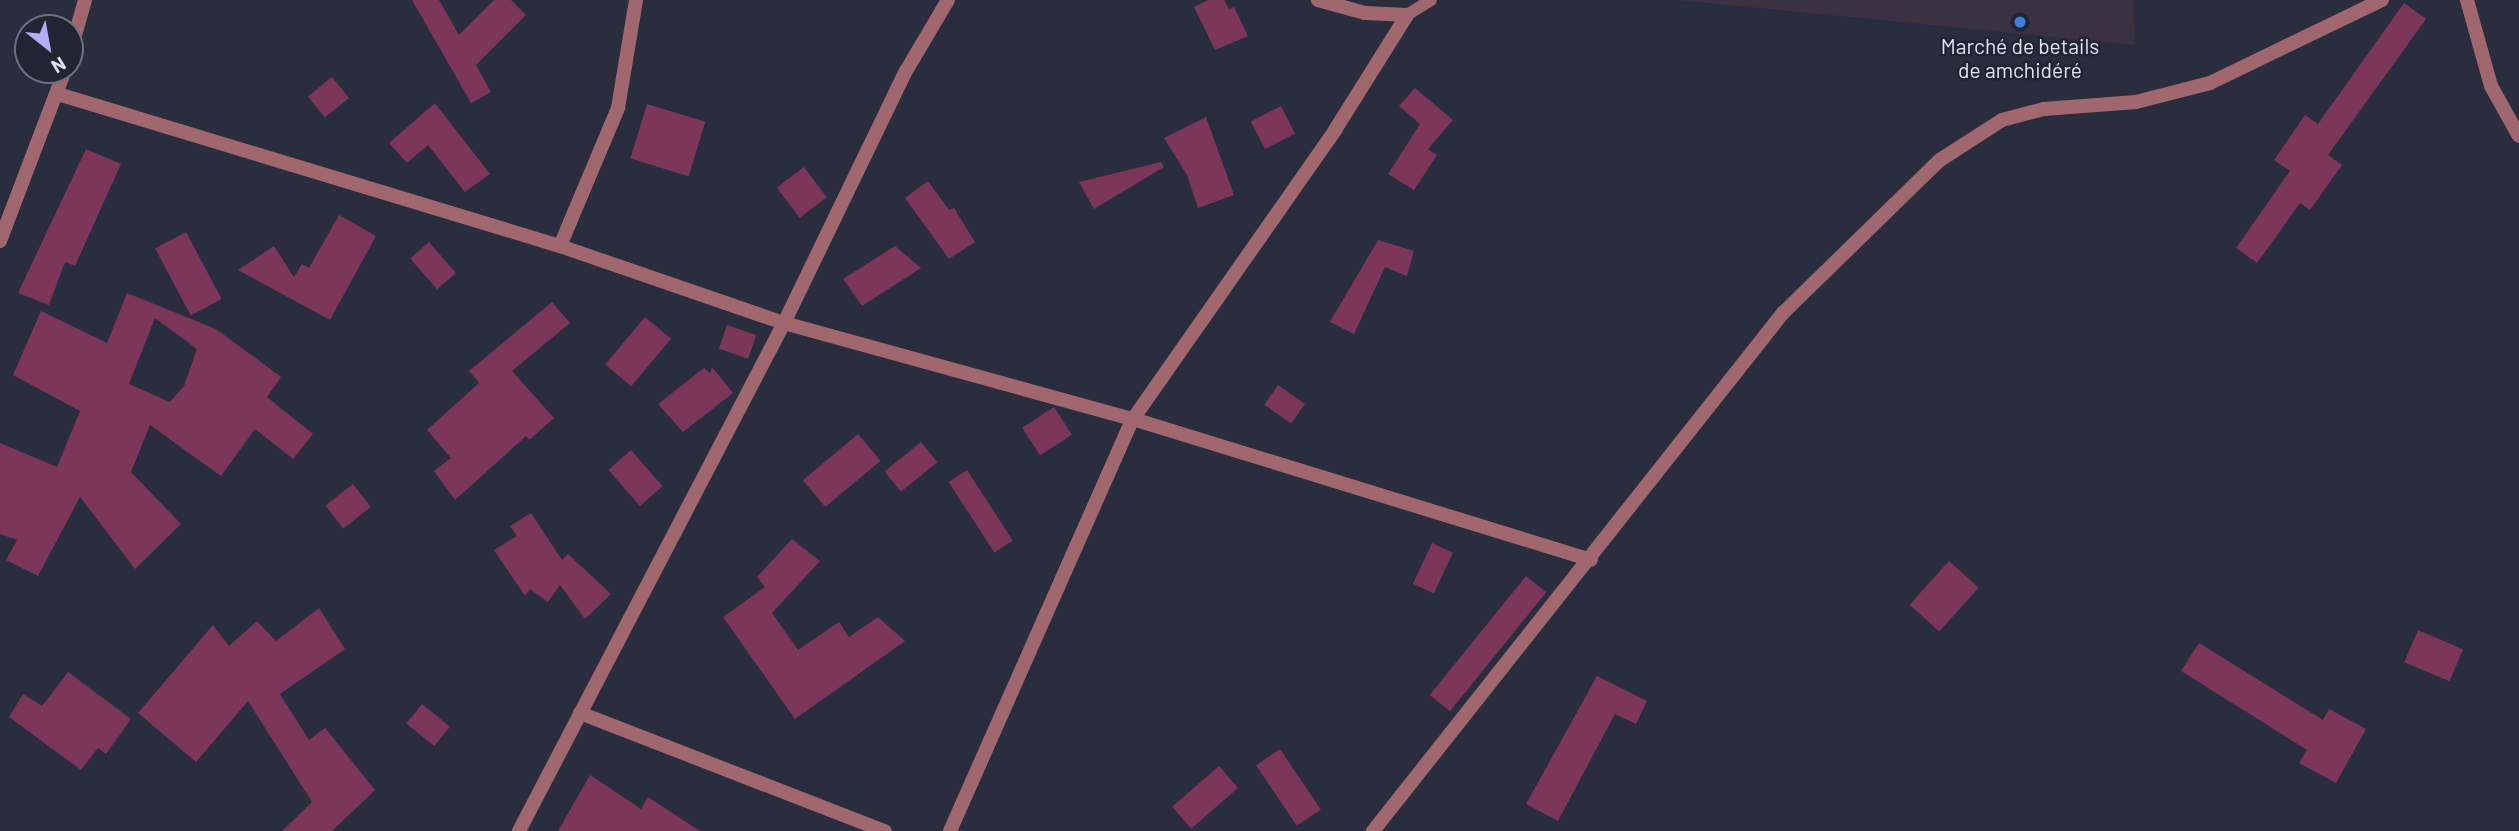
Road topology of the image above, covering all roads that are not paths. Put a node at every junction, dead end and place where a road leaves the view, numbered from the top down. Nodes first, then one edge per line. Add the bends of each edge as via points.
1 (636, 0) edge
2 (948, 0) edge
3 (1318, 0) edge
4 (1431, 0) edge
5 (2382, 0) edge
6 (2467, 0) edge
7 (1407, 15) junction
8 (61, 84) edge
9 (58, 94) junction
10 (2519, 136) edge
11 (0, 241) edge
12 (560, 246) junction
13 (784, 323) junction
14 (1133, 419) junction
15 (1591, 560) junction
16 (580, 713) junction
17 (519, 831) edge
18 (885, 831) edge
19 (950, 831) edge
20 (1373, 831) edge

1 - 12 street via 618,108
2 - 13 street via 906,71
3 - 7 street via 1365,13
4 - 7 lane
5 - 15 street via 2210,83 2136,102 2045,109 2001,120 1940,160 1783,313
6 - 10 street via 2491,86
7 - 14 street via 1335,130
8 - 9 street
9 - 11 street
9 - 12 street
12 - 13 street
13 - 14 street
13 - 16 street
14 - 15 street
14 - 19 street
15 - 20 street
16 - 17 street
16 - 18 street

